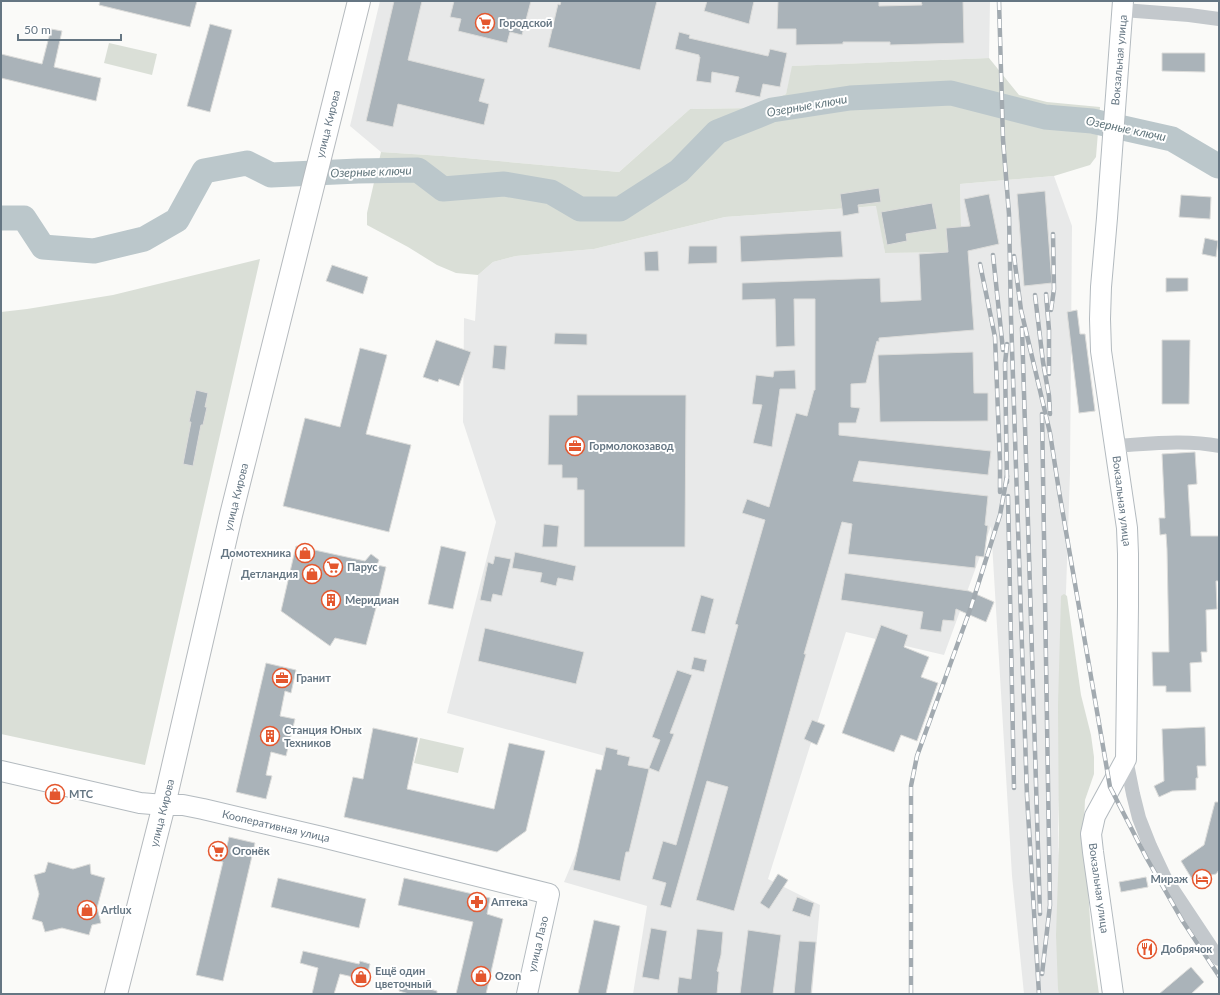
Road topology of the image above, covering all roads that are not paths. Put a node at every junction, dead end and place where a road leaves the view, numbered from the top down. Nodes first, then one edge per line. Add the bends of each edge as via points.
1 (358, 1) edge
2 (1123, 5) edge
3 (1219, 19) edge
4 (1114, 446) junction
5 (1219, 446) edge
6 (1126, 759) junction
7 (1, 771) edge
8 (164, 805) junction
9 (549, 894) joint
10 (1219, 959) edge
11 (116, 994) edge
12 (527, 994) edge
13 (1113, 994) edge

1 - 8 main road, улица Кирова
2 - 3 street
2 - 4 main road, Вокзальная улица via 1100,319 1101,351
4 - 5 street via 1190,443
4 - 6 main road, Вокзальная улица via 1127,528 1128,554
6 - 10 street via 1136,806 1150,846 1165,878
6 - 13 main road, Вокзальная улица via 1095,816 1091,834
7 - 8 main road, Кооперативная улица via 140,803
8 - 9 main road, Кооперативная улица via 190,806 322,836
8 - 11 main road, улица Кирова
9 - 12 main road, улица Лазо

